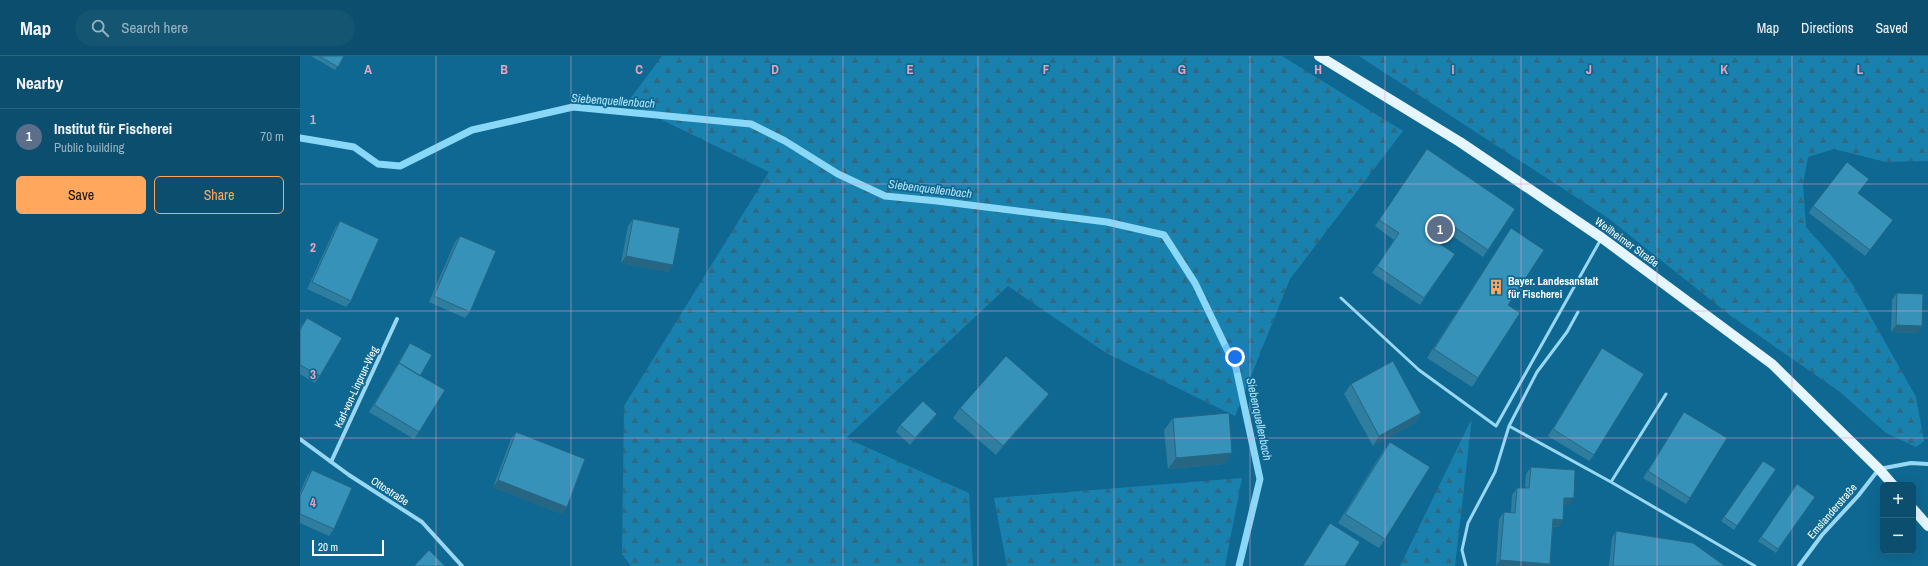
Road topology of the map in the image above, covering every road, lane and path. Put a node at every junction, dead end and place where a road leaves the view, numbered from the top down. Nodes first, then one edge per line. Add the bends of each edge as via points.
1 (1319, 56) edge
2 (1602, 238) junction
3 (1341, 298) dead end
4 (1578, 312) dead end
5 (397, 319) dead end
6 (1666, 394) dead end
7 (1509, 426) junction
8 (300, 439) edge
9 (331, 462) junction
10 (1928, 464) edge
11 (1879, 469) junction
12 (1611, 482) junction
13 (1890, 482) edge
14 (1916, 512) edge
15 (1928, 526) edge
16 (462, 566) edge
17 (1466, 566) edge
18 (1755, 566) edge
19 (1799, 566) edge

1 - 2 main road, Weilheimer Straße via 1460,142
2 - 3 lane via 1496,426 1419,370
2 - 11 main road, Weilheimer Straße via 1772,364
4 - 7 lane via 1567,332 1537,372
5 - 9 street, Karl-von-Linprun-Weg
6 - 12 lane
7 - 12 lane
7 - 17 lane via 1495,472 1468,523 1462,550
8 - 9 street, Ottostraße
9 - 16 street, Ottostraße via 422,522
10 - 11 street via 1911,463
11 - 13 main road, Weilheimer Straße
11 - 19 street, Emslanderstraße
12 - 18 lane
14 - 15 main road

